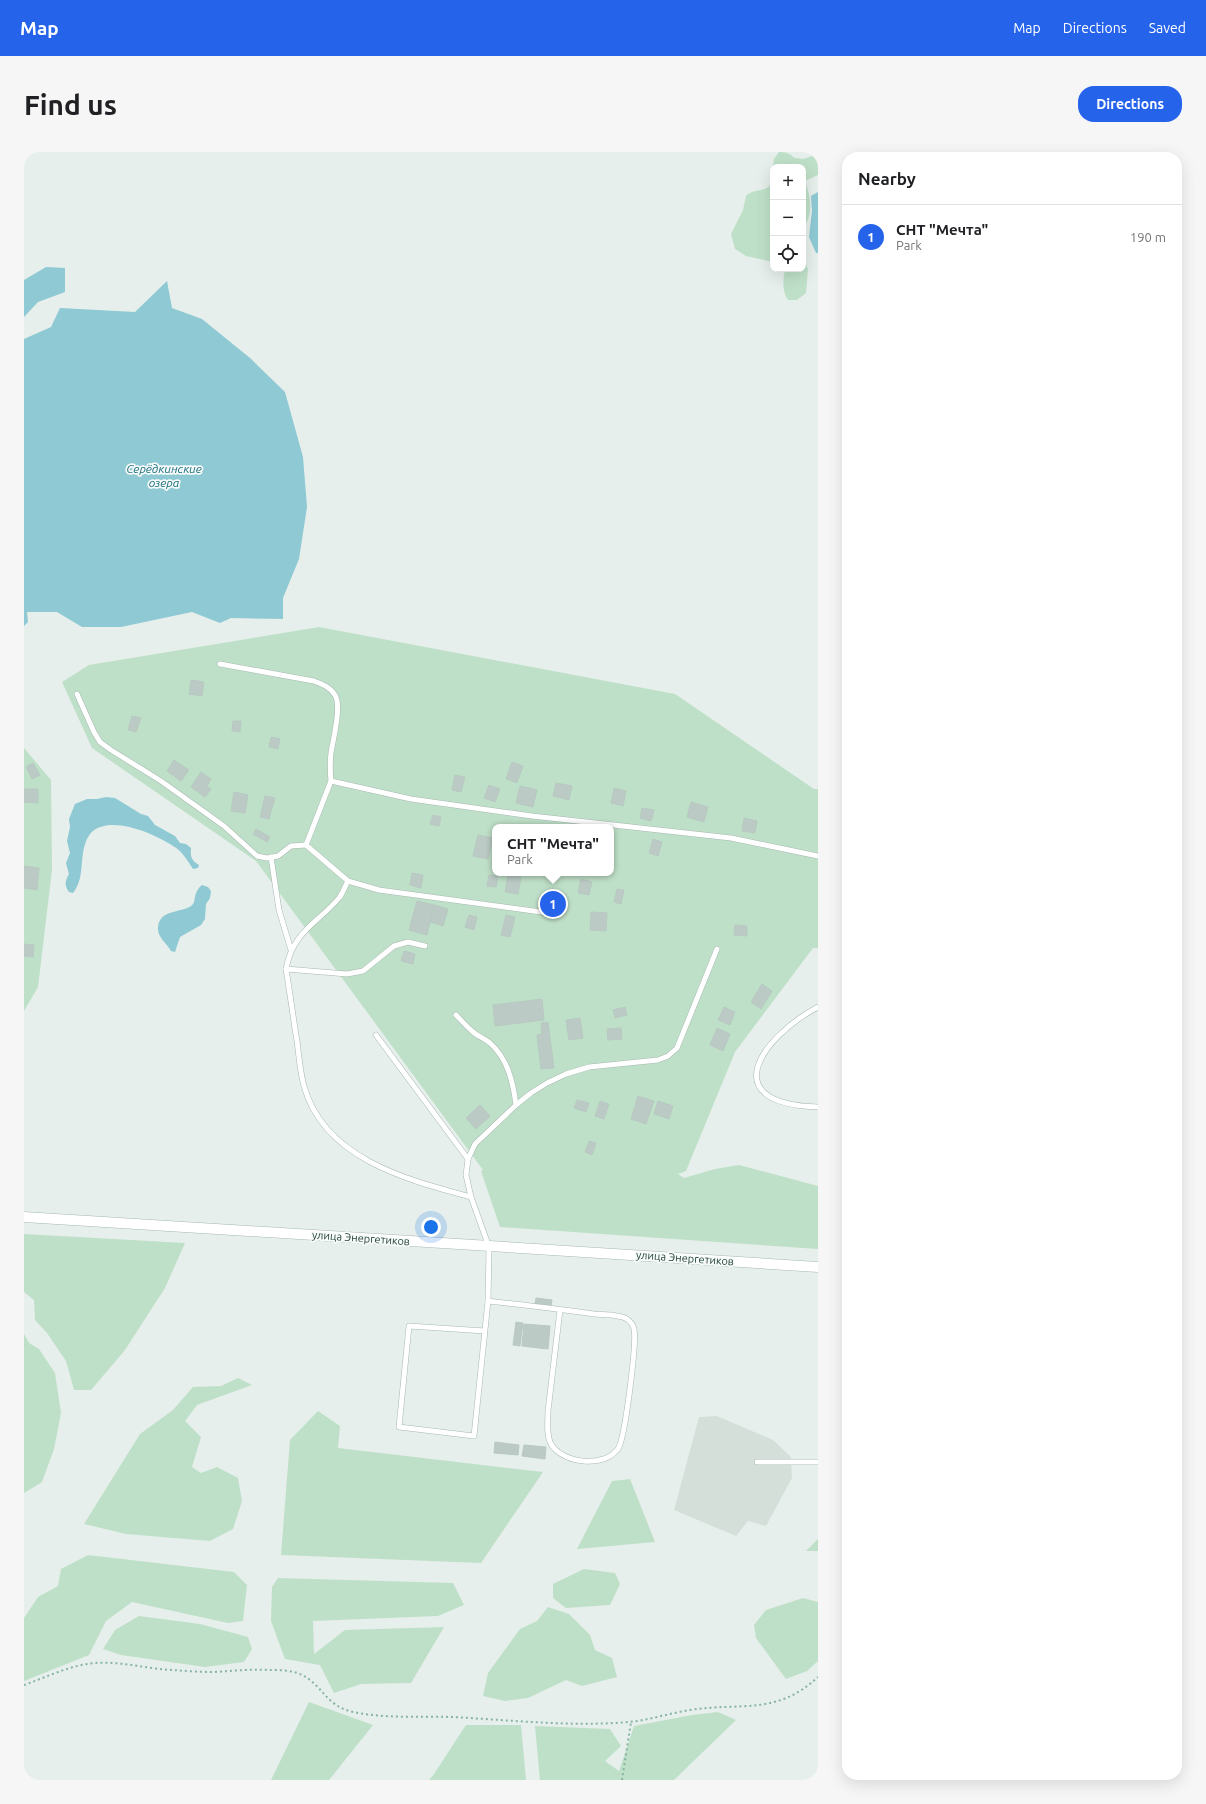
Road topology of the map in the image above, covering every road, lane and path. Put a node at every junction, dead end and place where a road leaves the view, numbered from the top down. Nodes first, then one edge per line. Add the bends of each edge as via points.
1 (220, 664) dead end
2 (77, 694) dead end
3 (331, 781) junction
4 (604, 824) edge
5 (614, 825) edge
6 (306, 845) junction
7 (818, 856) edge
8 (271, 857) junction
9 (348, 881) junction
10 (556, 914) dead end
11 (425, 946) dead end
12 (718, 949) dead end
13 (291, 950) junction
14 (286, 969) junction
15 (818, 1007) edge
16 (456, 1015) dead end
17 (376, 1035) dead end
18 (516, 1105) junction
19 (818, 1107) edge
20 (468, 1159) junction
21 (471, 1198) junction
22 (24, 1217) edge
23 (489, 1247) junction
24 (818, 1267) edge
25 (488, 1301) junction
26 (560, 1310) junction
27 (485, 1331) junction
28 (756, 1462) dead end
29 (818, 1462) edge
30 (818, 1677) edge
31 (24, 1685) edge
32 (631, 1722) junction
33 (622, 1780) edge

1 - 3 lane via 314,681 327,686 336,696 337,705 330,763
2 - 8 lane via 94,732 105,746 161,781 224,826 257,856
3 - 4 lane via 411,799
3 - 6 lane
5 - 7 lane via 731,838
6 - 8 lane via 291,846 278,856
6 - 9 lane
8 - 13 lane via 279,910
9 - 10 lane via 379,890
9 - 13 lane via 340,897 304,931
11 - 14 lane via 408,942 394,946 363,971 347,974
12 - 18 lane via 677,1048 668,1056 658,1060 589,1067 566,1074 531,1093
13 - 14 lane
14 - 21 lane via 304,1087 313,1109 327,1129 361,1157 389,1171
15 - 19 lane via 785,1029 767,1049 758,1064 755,1077 758,1087 769,1097 799,1107
16 - 18 lane via 501,1055 511,1076
17 - 20 lane
18 - 20 lane via 475,1144
20 - 21 lane via 466,1175
21 - 23 lane
22 - 23 street, улица Энергетиков
23 - 24 street, улица Энергетиков
23 - 25 lane
25 - 26 lane
25 - 27 lane
26 - 26 lane via 548,1411 550,1443 558,1452 574,1459 593,1461 608,1458 618,1449 623,1435 634,1350 633,1328 627,1319 622,1317
27 - 27 lane via 410,1326 399,1427 474,1436
28 - 29 lane
30 - 32 path via 804,1689 781,1701 761,1706 690,1710
31 - 32 path via 94,1663 213,1672 246,1668 283,1670 304,1676 332,1704 349,1711 555,1724
32 - 33 path

